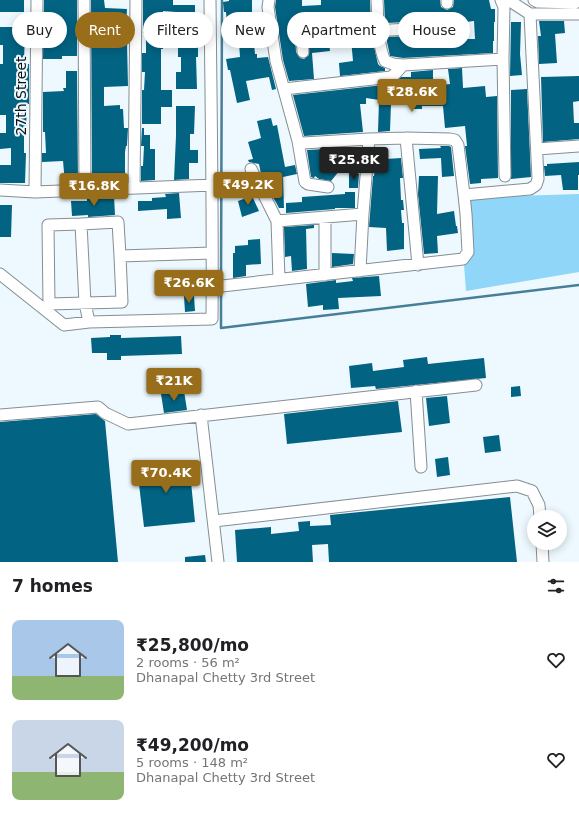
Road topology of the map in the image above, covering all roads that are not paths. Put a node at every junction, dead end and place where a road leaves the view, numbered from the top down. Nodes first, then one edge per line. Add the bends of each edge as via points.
1 (37, 0) edge
2 (84, 0) edge
3 (136, 0) edge
4 (210, 0) edge
5 (268, 0) edge
6 (377, 0) edge
7 (501, 0) edge
8 (510, 0) edge
9 (534, 0) edge
10 (577, 8) edge
11 (378, 12) edge
12 (530, 14) junction
13 (303, 48) edge
14 (381, 48) edge
15 (303, 52) dead end
16 (503, 59) junction
17 (403, 65) junction
18 (284, 89) junction
19 (406, 138) junction
20 (369, 139) junction
21 (298, 140) junction
22 (579, 146) edge
23 (537, 149) junction
24 (251, 168) dead end
25 (505, 176) dead end
26 (213, 185) junction
27 (328, 187) dead end
28 (134, 188) junction
29 (0, 190) edge
30 (85, 190) junction
31 (35, 192) junction
32 (464, 195) junction
33 (363, 214) junction
34 (325, 218) junction
35 (277, 221) junction
36 (81, 224) junction
37 (212, 253) junction
38 (120, 256) junction
39 (418, 265) junction
40 (360, 271) junction
41 (0, 274) edge
42 (325, 275) junction
43 (279, 278) junction
44 (212, 287) junction
45 (85, 303) junction
46 (89, 322) junction
47 (476, 385) dead end
48 (416, 391) junction
49 (0, 415) edge
50 (200, 415) junction
51 (421, 467) dead end
52 (539, 510) edge
53 (214, 521) junction
54 (542, 550) edge
55 (218, 562) edge
56 (543, 562) edge

1 - 31 street, 27th Street
2 - 30 street
3 - 28 street
4 - 26 street
5 - 18 street via 276,62
6 - 11 street
7 - 16 street via 504,7
8 - 12 street
9 - 10 street
10 - 12 street
12 - 23 street
13 - 15 street
14 - 17 street via 385,61
16 - 17 street
16 - 25 street
17 - 18 street via 391,77
18 - 21 street
19 - 20 street
19 - 32 street via 455,140 458,145
19 - 39 street
20 - 21 street via 304,143
20 - 33 street
21 - 27 street via 305,182
22 - 23 street
23 - 32 street via 538,180 530,189
24 - 35 street
26 - 28 street
26 - 37 street
28 - 30 street
29 - 31 street
30 - 31 street
32 - 39 street via 468,252 460,260
33 - 34 street
33 - 40 street
34 - 35 street
34 - 42 street
35 - 43 street
36 - 38 street via 118,222
36 - 45 street
36 - 45 street via 48,226 49,304
37 - 38 street
37 - 44 street
38 - 45 street via 122,302
39 - 40 street
40 - 42 street
41 - 46 street via 64,325
42 - 43 street
43 - 44 street
44 - 46 street via 212,319
45 - 46 street
47 - 48 street
48 - 50 street
48 - 51 street
49 - 50 street via 98,407 104,413 128,424
50 - 53 street
52 - 53 street via 532,491 517,486
53 - 55 street
54 - 56 street

